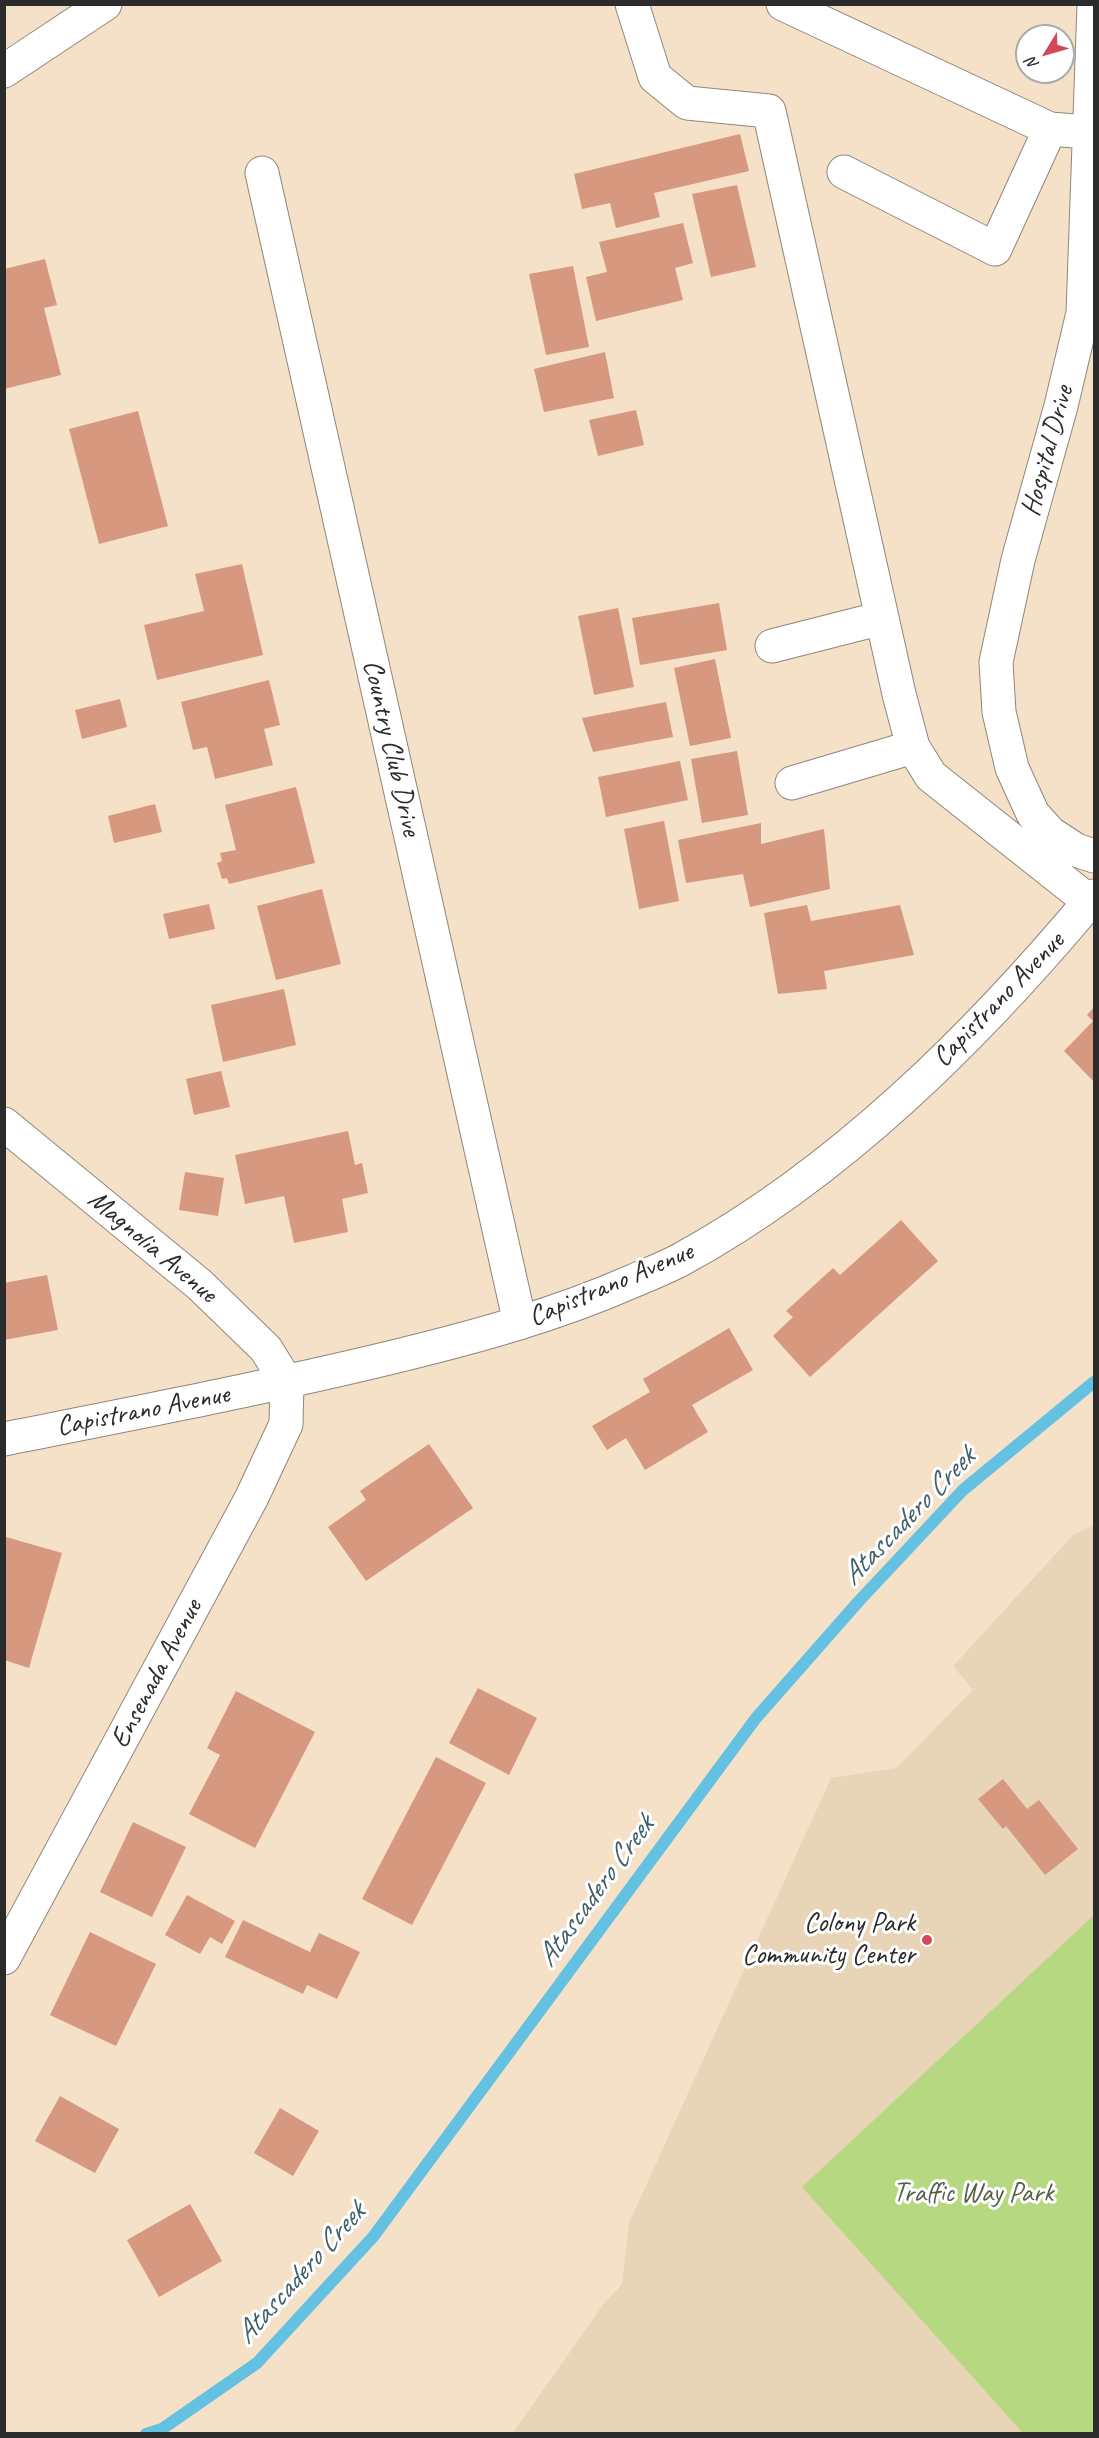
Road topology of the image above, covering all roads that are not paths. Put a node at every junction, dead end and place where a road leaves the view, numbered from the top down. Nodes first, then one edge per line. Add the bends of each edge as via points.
1 (105, 4) edge
2 (632, 4) edge
3 (783, 4) edge
4 (1094, 4) edge
5 (4, 71) edge
6 (1050, 129) junction
7 (1088, 132) junction
8 (844, 172) dead end
9 (262, 173) dead end
10 (882, 618) junction
11 (772, 646) dead end
12 (913, 747) junction
13 (792, 783) dead end
14 (1095, 856) edge
15 (1092, 899) edge
16 (4, 1124) edge
17 (520, 1323) junction
18 (287, 1383) junction
19 (4, 1439) edge
20 (4, 1958) edge

1 - 5 street
2 - 10 street via 655,77 687,103 769,111
3 - 6 street
4 - 7 street, Hospital Drive
6 - 7 street
6 - 8 street via 995,249
7 - 14 street, Hospital Drive via 1083,313 1018,560 996,663 999,712 1012,768 1033,814 1050,833 1076,850
9 - 17 street, Country Club Drive
10 - 11 street
10 - 12 street
12 - 13 street
12 - 15 street via 931,776
15 - 17 street, Capistrano Avenue via 1049,952 911,1090 835,1155 753,1216 678,1261 597,1297
16 - 18 street, Magnolia Avenue via 200,1285 266,1349
17 - 18 street, Capistrano Avenue
18 - 19 street, Capistrano Avenue
18 - 20 street, Ensenada Avenue via 286,1424 252,1497

